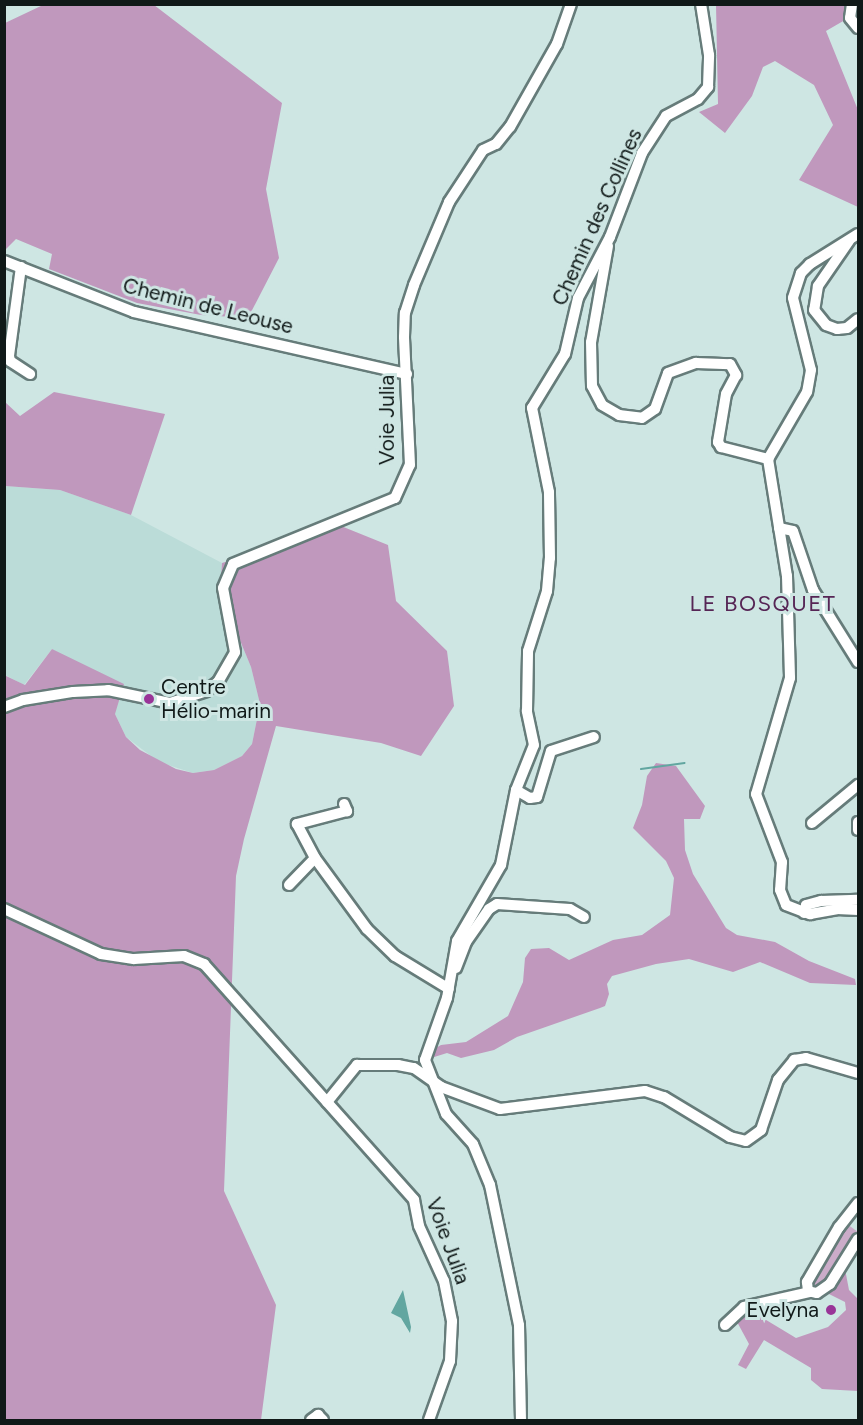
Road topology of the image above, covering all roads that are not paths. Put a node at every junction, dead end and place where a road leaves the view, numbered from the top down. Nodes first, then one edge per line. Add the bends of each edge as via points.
1 (571, 4) edge
2 (701, 4) edge
3 (852, 4) edge
4 (858, 28) edge
5 (855, 236) edge
6 (610, 237) junction
7 (4, 261) edge
8 (21, 267) junction
9 (858, 319) edge
10 (30, 374) dead end
11 (407, 374) junction
12 (768, 459) junction
13 (779, 528) junction
14 (858, 662) edge
15 (4, 707) edge
16 (594, 737) dead end
17 (858, 785) edge
18 (516, 790) junction
19 (344, 804) dead end
20 (858, 822) edge
21 (812, 823) dead end
22 (858, 830) edge
23 (315, 858) junction
24 (289, 885) dead end
25 (858, 900) edge
26 (4, 909) edge
27 (858, 910) edge
28 (804, 914) junction
29 (584, 917) dead end
30 (453, 968) junction
31 (449, 989) junction
32 (858, 1073) edge
33 (431, 1078) junction
34 (327, 1102) junction
35 (858, 1203) edge
36 (858, 1239) edge
37 (810, 1292) junction
38 (724, 1325) dead end
39 (311, 1420) edge
40 (323, 1420) edge
41 (429, 1420) edge
42 (521, 1420) edge

1 - 11 street, Voie Julia via 556,44 510,127 496,144 483,150 449,202 405,313
2 - 6 street, Chemin des Collines via 709,55 708,87 698,99 666,116 656,130 636,168
3 - 4 street via 850,18
5 - 9 street via 819,286 814,310 826,325 837,329 847,328
5 - 12 street via 810,264 796,284 793,298 811,370 807,392
6 - 12 street via 591,342 592,386 602,405 619,414 642,418 655,409 668,373 696,363 730,364 736,375 726,394 718,441 721,447
6 - 18 street, Chemin des Collines via 578,298 565,354 532,408 549,492 550,572 528,651 527,711 534,745
7 - 8 street, Chemin de Leouse
8 - 10 street via 9,356 10,361
8 - 11 street, Chemin de Leouse via 134,312
11 - 15 street, Voie Julia via 410,465 402,489 386,504 233,564 222,588 235,652 213,687 191,699 170,703 108,690 23,700
12 - 13 street
13 - 14 street via 793,531 813,590
13 - 28 street via 787,576 790,678 756,800 782,862 781,896 786,905
16 - 18 street via 551,751 537,798
17 - 21 street
18 - 30 street, Chemin des Collines via 503,858 460,934
19 - 23 street via 347,811 297,824
20 - 22 street
23 - 24 street
23 - 31 street via 367,929 395,956
25 - 28 street via 821,901 805,906
26 - 34 street, Voie Julia via 101,954 134,959 184,956 204,964
27 - 28 street
29 - 30 street via 570,909 497,904 489,909 466,942 459,968
30 - 31 street, Chemin des Collines
31 - 33 street, Chemin des Collines via 425,1060
32 - 33 street via 806,1058 794,1060 778,1080 761,1130 746,1141 730,1137 664,1097 645,1091 500,1109 447,1090
33 - 34 street via 414,1068 363,1063 353,1067
33 - 42 street, Chemin des Collines via 452,1124 477,1150 490,1185 519,1324
34 - 41 street, Voie Julia via 414,1200 419,1226 444,1281 453,1340 450,1361
35 - 37 street via 807,1282
36 - 37 street via 830,1284 817,1293
37 - 38 street via 744,1307
39 - 40 street via 318,1415

